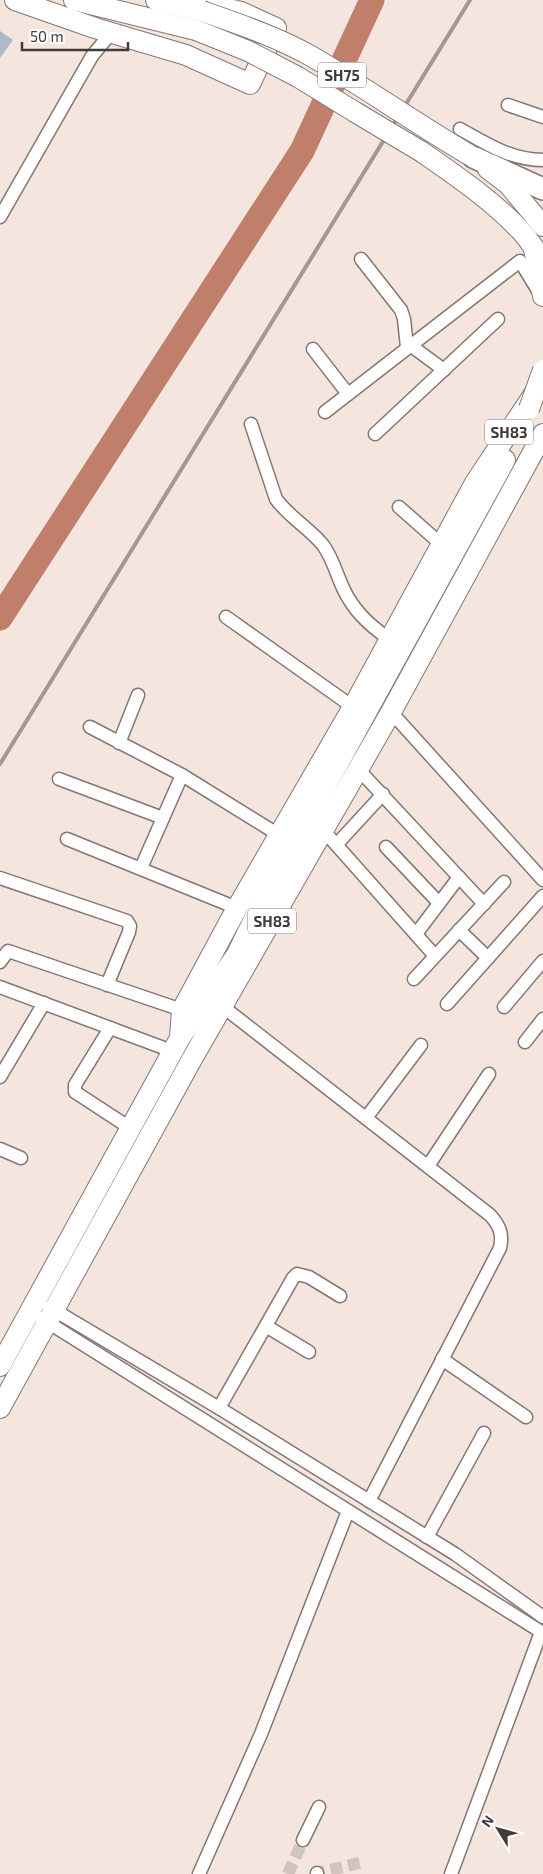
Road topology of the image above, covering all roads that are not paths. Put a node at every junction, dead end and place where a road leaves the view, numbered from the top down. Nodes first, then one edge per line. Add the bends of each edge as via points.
1 (15, 0) edge
2 (74, 0) edge
3 (156, 0) edge
4 (196, 5) edge
5 (103, 30) junction
6 (508, 104) dead end
7 (543, 117) edge
8 (460, 129) dead end
9 (473, 157) junction
10 (543, 160) edge
11 (543, 189) edge
12 (0, 217) edge
13 (543, 226) edge
14 (538, 255) edge
15 (360, 259) dead end
16 (543, 297) edge
17 (498, 319) dead end
18 (409, 346) junction
19 (313, 348) dead end
20 (444, 370) junction
21 (543, 370) edge
22 (543, 380) edge
23 (348, 394) junction
24 (325, 412) dead end
25 (252, 424) dead end
26 (376, 434) dead end
27 (543, 434) edge
28 (399, 507) dead end
29 (442, 545) junction
30 (226, 617) dead end
31 (389, 639) junction
32 (138, 695) dead end
33 (353, 707) junction
34 (391, 712) junction
35 (90, 727) dead end
36 (119, 742) junction
37 (359, 770) junction
38 (182, 775) junction
39 (59, 779) dead end
40 (383, 794) junction
41 (163, 818) junction
42 (279, 835) junction
43 (67, 838) dead end
44 (330, 838) junction
45 (386, 847) dead end
46 (141, 868) junction
47 (459, 877) junction
48 (0, 878) edge
49 (543, 880) edge
50 (504, 882) dead end
51 (543, 896) edge
52 (439, 903) junction
53 (484, 904) junction
54 (237, 908) junction
55 (459, 930) junction
56 (416, 934) junction
57 (435, 956) junction
58 (488, 958) junction
59 (0, 962) edge
60 (543, 962) edge
61 (414, 979) dead end
62 (107, 986) junction
63 (0, 987) edge
64 (44, 1004) junction
65 (447, 1004) dead end
66 (222, 1006) junction
67 (504, 1007) dead end
68 (182, 1010) junction
69 (543, 1019) edge
70 (110, 1028) junction
71 (525, 1042) dead end
72 (176, 1044) junction
73 (421, 1045) dead end
74 (488, 1074) dead end
75 (0, 1076) edge
76 (366, 1118) junction
77 (130, 1128) junction
78 (0, 1148) edge
79 (21, 1158) dead end
80 (428, 1166) junction
81 (340, 1296) dead end
82 (42, 1310) junction
83 (266, 1326) junction
84 (309, 1352) dead end
85 (442, 1360) junction
86 (0, 1366) edge
87 (0, 1408) edge
88 (219, 1408) junction
89 (526, 1417) dead end
90 (484, 1433) dead end
91 (369, 1501) junction
92 (348, 1511) junction
93 (427, 1537) junction
94 (543, 1617) edge
95 (542, 1633) edge
96 (319, 1807) dead end
97 (303, 1840) tunnel mouth
98 (199, 1874) edge
99 (451, 1874) edge

1 - 5 main road
2 - 14 main road, SH75, bridge via 196,30 248,51 298,78 422,152 474,188 521,231
3 - 4 main road, SH75
4 - 5 main road via 241,12 276,28 250,84 186,55
4 - 9 main road, SH75, bridge via 310,56
5 - 12 street via 92,56
6 - 7 street
8 - 10 street via 512,156
9 - 11 highway
9 - 13 main road, SH75 via 508,184
14 - 16 main road
15 - 18 street via 401,310
16 - 18 street via 520,261
17 - 20 street
18 - 20 street
18 - 23 street
19 - 23 street
20 - 26 street
21 - 72 main road, bridge via 507,455 236,954
22 - 29 main road, SH83 via 475,483
23 - 24 street
25 - 31 street via 276,500 318,539 329,553 350,601 361,616
27 - 34 main road, SH83
28 - 29 street
29 - 31 main road, SH83
30 - 33 street
31 - 33 main road, SH83
32 - 36 street
33 - 42 main road, SH83
34 - 37 main road, SH83
34 - 49 street
35 - 36 street
36 - 38 street
37 - 40 street
37 - 44 main road, SH83
38 - 41 street
38 - 42 street
39 - 41 street
40 - 44 street
40 - 47 street
41 - 46 street
42 - 54 main road, SH83
43 - 46 street
44 - 56 street
44 - 66 main road, SH83
45 - 52 street
46 - 54 street
47 - 52 street
47 - 53 street
48 - 62 street via 127,921 129,932
50 - 53 street
51 - 58 street
52 - 56 street
53 - 55 street
54 - 68 main road, SH83
55 - 57 street
55 - 58 street
56 - 57 street
57 - 61 street
58 - 65 street
59 - 62 street via 8,951
60 - 67 street
62 - 68 street
63 - 64 street
64 - 70 street
64 - 75 street
66 - 76 street
66 - 82 main road, SH83
68 - 72 main road, SH83
69 - 71 street
70 - 72 street
70 - 77 street via 75,1086 75,1092
72 - 77 main road, SH83
73 - 76 street
74 - 80 street
76 - 80 street
77 - 82 main road, SH83
78 - 79 street
80 - 85 street via 490,1215 502,1232 500,1248
81 - 83 street via 309,1276 297,1274
82 - 86 main road, SH83
82 - 87 main road, SH83
82 - 88 street
82 - 92 street
83 - 84 street
83 - 88 street
85 - 89 street
85 - 91 street
88 - 91 street
90 - 93 street
91 - 93 street
92 - 95 street
92 - 98 street via 261,1734
93 - 94 street
95 - 99 street
96 - 97 street

